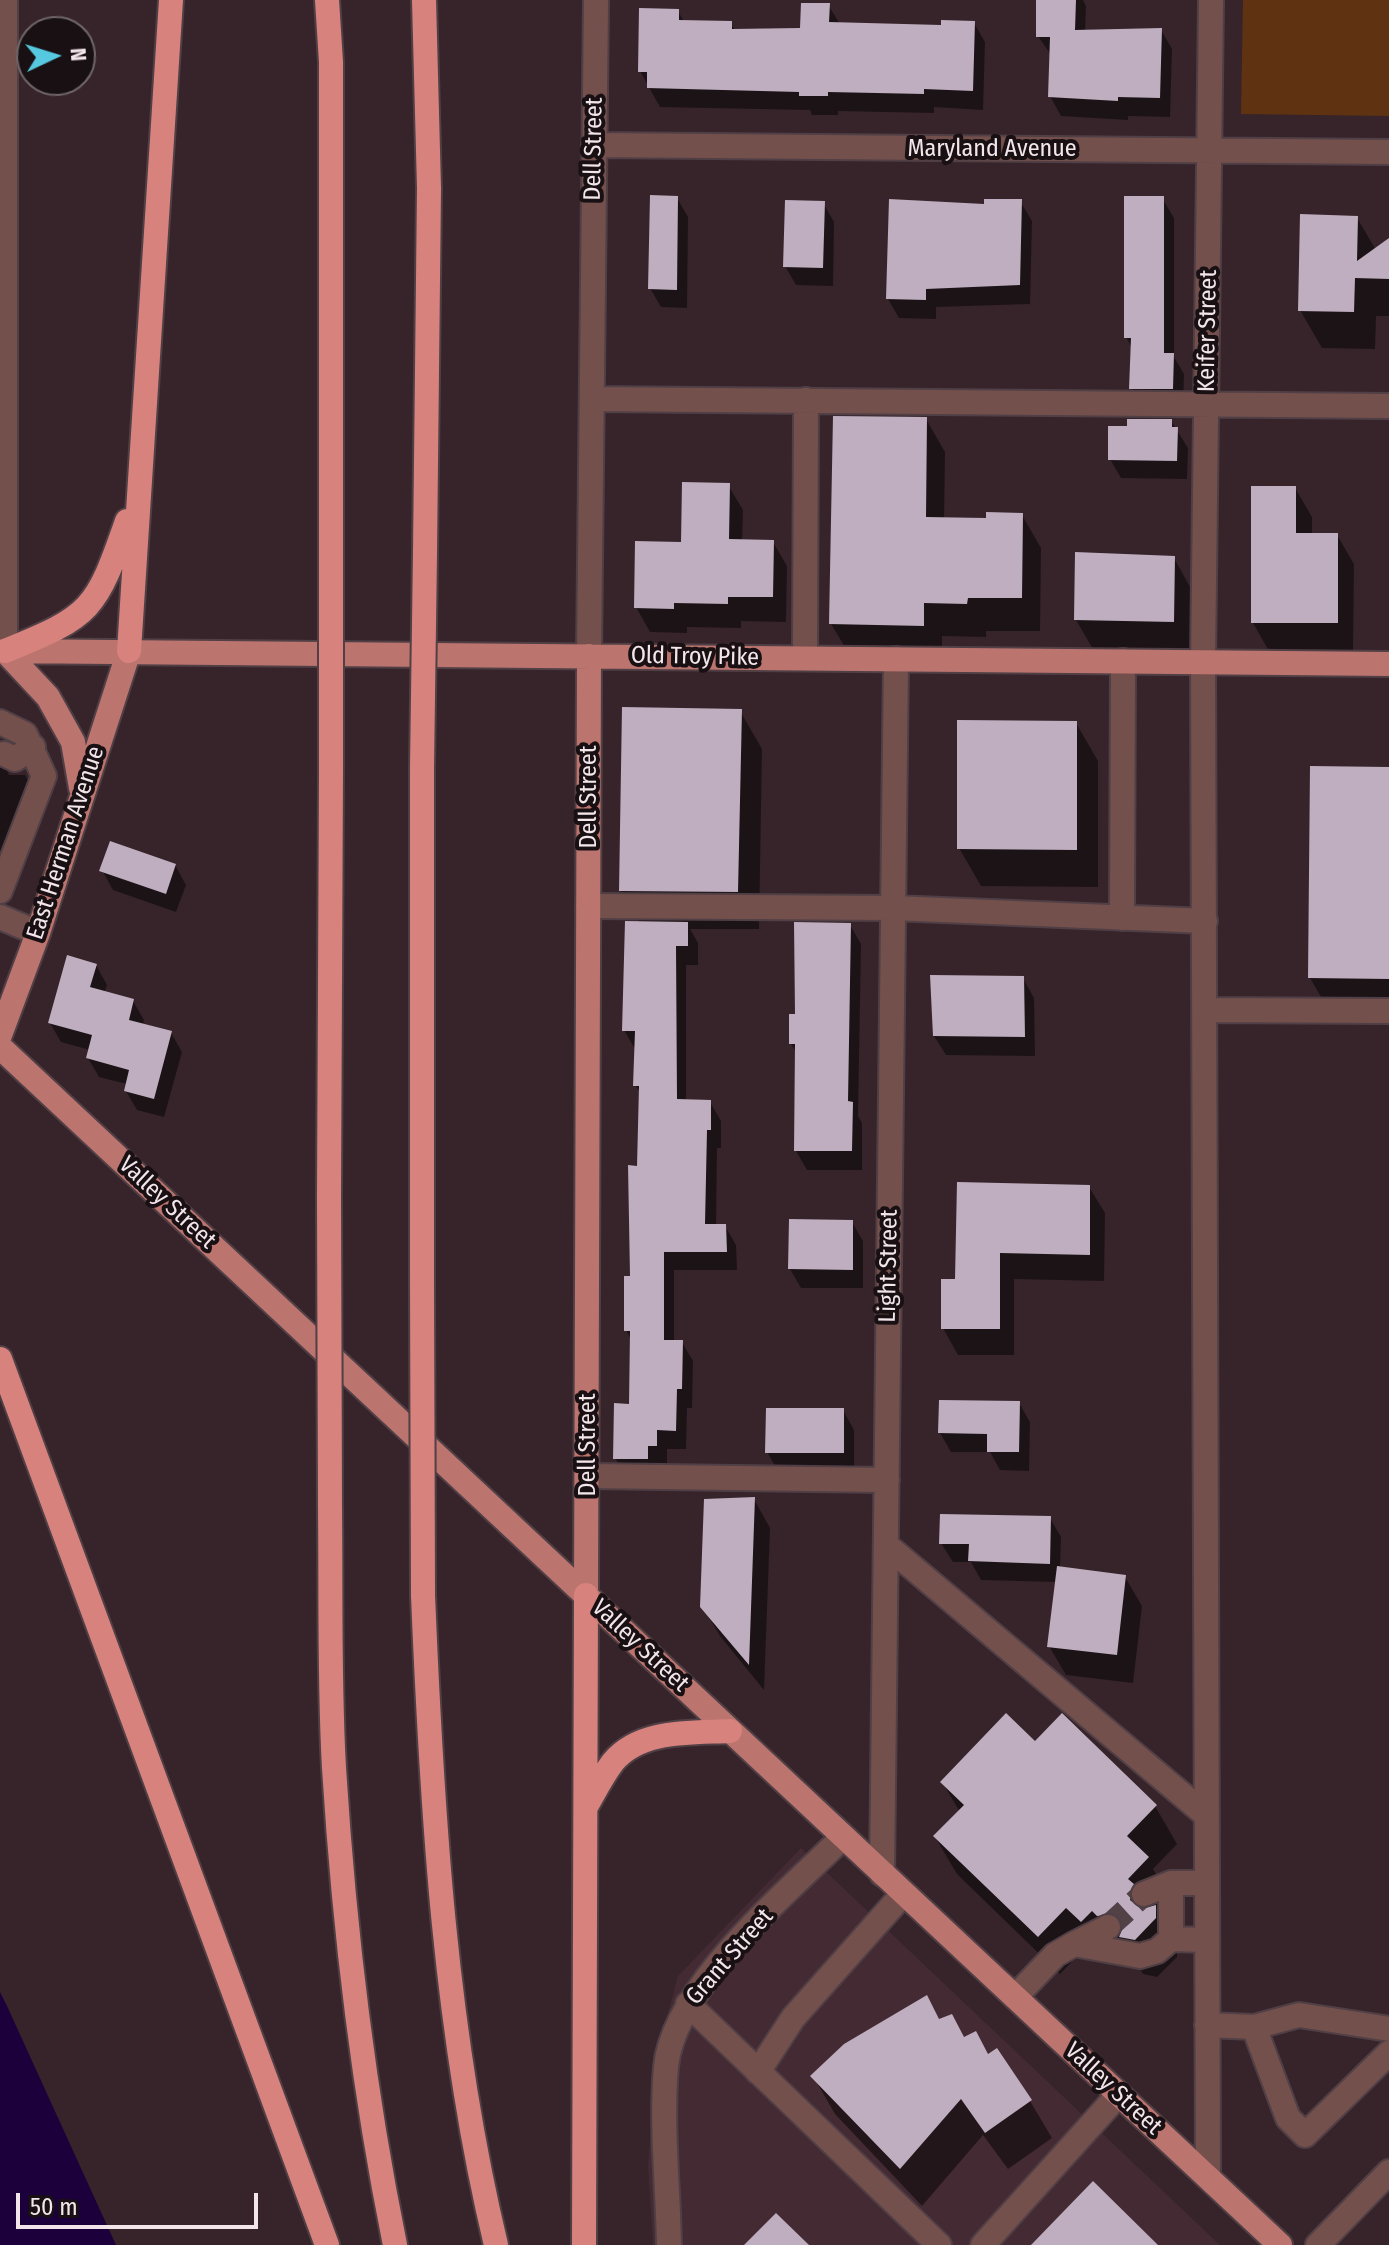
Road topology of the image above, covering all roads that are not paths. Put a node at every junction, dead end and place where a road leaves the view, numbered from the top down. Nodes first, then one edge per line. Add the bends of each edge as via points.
1 (5, 0) edge
2 (171, 0) edge
3 (327, 0) edge
4 (424, 0) edge
5 (596, 0) edge
6 (1211, 0) edge
7 (2, 142) edge
8 (594, 145) junction
9 (1210, 150) junction
10 (1389, 152) edge
11 (2, 342) edge
12 (592, 399) junction
13 (806, 400) junction
14 (1208, 403) junction
15 (1389, 406) edge
16 (137, 493) junction
17 (2, 651) edge
18 (129, 651) junction
19 (589, 656) junction
20 (805, 658) junction
21 (896, 659) junction
22 (1123, 661) junction
23 (1203, 662) junction
24 (1389, 664) edge
25 (0, 722) edge
26 (33, 747) junction
27 (4, 754) dead end
28 (82, 792) junction
29 (0, 891) edge
30 (588, 906) junction
31 (894, 908) junction
32 (0, 917) edge
33 (1122, 918) junction
34 (1205, 921) junction
35 (38, 933) junction
36 (1205, 1010) junction
37 (1389, 1011) edge
38 (0, 1035) edge
39 (0, 1047) edge
40 (0, 1359) edge
41 (588, 1476) junction
42 (887, 1480) junction
43 (886, 1545) junction
44 (586, 1595) junction
45 (730, 1731) junction
46 (586, 1807) junction
47 (1205, 1814) junction
48 (843, 1837) junction
49 (882, 1874) junction
50 (1171, 1883) junction
51 (1206, 1883) junction
52 (903, 1894) junction
53 (1144, 1894) tunnel mouth
54 (1108, 1927) tunnel mouth
55 (1171, 1939) junction
56 (1206, 1940) junction
57 (1074, 1944) junction
58 (1015, 1997) junction
59 (688, 2004) junction
60 (1207, 2025) junction
61 (1254, 2027) junction
62 (1389, 2029) edge
63 (1389, 2053) edge
64 (758, 2072) junction
65 (1119, 2094) junction
66 (1389, 2172) edge
67 (1208, 2177) junction
68 (327, 2245) edge
69 (395, 2245) edge
70 (496, 2245) edge
71 (584, 2245) edge
72 (669, 2245) edge
73 (939, 2245) edge
74 (983, 2245) edge
75 (1280, 2245) edge
76 (1318, 2245) edge

1 - 7 street
2 - 16 highway
3 - 69 highway, bridge via 334,1765 350,1962
4 - 70 highway, bridge via 429,188 422,768 423,1595 431,1777 451,1989 480,2178
5 - 8 street, Dell Street
6 - 9 street, Keifer Street
7 - 11 street
8 - 9 street, Maryland Avenue
8 - 12 street, Dell Street
9 - 10 street, Maryland Avenue
9 - 14 street, Keifer Street
11 - 17 street
12 - 13 street
12 - 19 street, Dell Street
13 - 14 street
13 - 20 street
14 - 15 street
14 - 23 street, Keifer Street
16 - 17 highway via 109,574 91,606 66,627
16 - 18 highway
17 - 18 main road, Old Troy Pike
17 - 28 main road via 48,697 73,742
18 - 19 main road, Old Troy Pike
18 - 28 main road, East Herman Avenue
19 - 20 main road, Old Troy Pike
19 - 30 main road, Dell Street
20 - 21 main road, Old Troy Pike
21 - 22 main road, Old Troy Pike
21 - 31 street, Light Street
22 - 23 main road, Old Troy Pike
22 - 33 street
23 - 24 main road, Old Troy Pike
23 - 34 street, Keifer Street
25 - 26 street via 25,734
26 - 27 street via 15,759
26 - 29 street via 44,776
28 - 35 main road, East Herman Avenue
30 - 31 street
30 - 41 main road, Dell Street
31 - 33 street
31 - 42 street, Light Street
32 - 35 street
33 - 34 street
34 - 36 street, Keifer Street
35 - 38 main road, East Herman Avenue
36 - 37 street
36 - 47 street, Keifer Street
39 - 44 main road, Valley Street
40 - 68 highway
41 - 42 street
41 - 44 main road, Dell Street
42 - 43 street, Light Street
43 - 47 street
43 - 49 street, Light Street
44 - 45 main road, Valley Street
44 - 46 highway
45 - 46 highway via 643,1740 614,1760
45 - 48 main road, Valley Street
46 - 71 highway
47 - 51 street, Keifer Street
48 - 49 main road, Valley Street
48 - 59 street, Grant Street
49 - 52 main road, Valley Street
50 - 51 street
50 - 53 street
50 - 55 street
51 - 56 street, Keifer Street
52 - 58 main road, Valley Street
52 - 64 street via 793,2018
54 - 57 street
55 - 56 street
55 - 57 street via 1140,1956
56 - 60 street, Keifer Street
57 - 58 street via 1055,1955
58 - 65 main road, Valley Street
59 - 64 street
59 - 72 street, Grant Street via 675,2027 666,2065
60 - 61 street
60 - 67 street, Keifer Street
61 - 62 street via 1299,2015
61 - 63 street via 1288,2118 1305,2135
64 - 73 street
65 - 67 main road, Valley Street
65 - 74 street
66 - 76 street
67 - 75 main road, Valley Street

